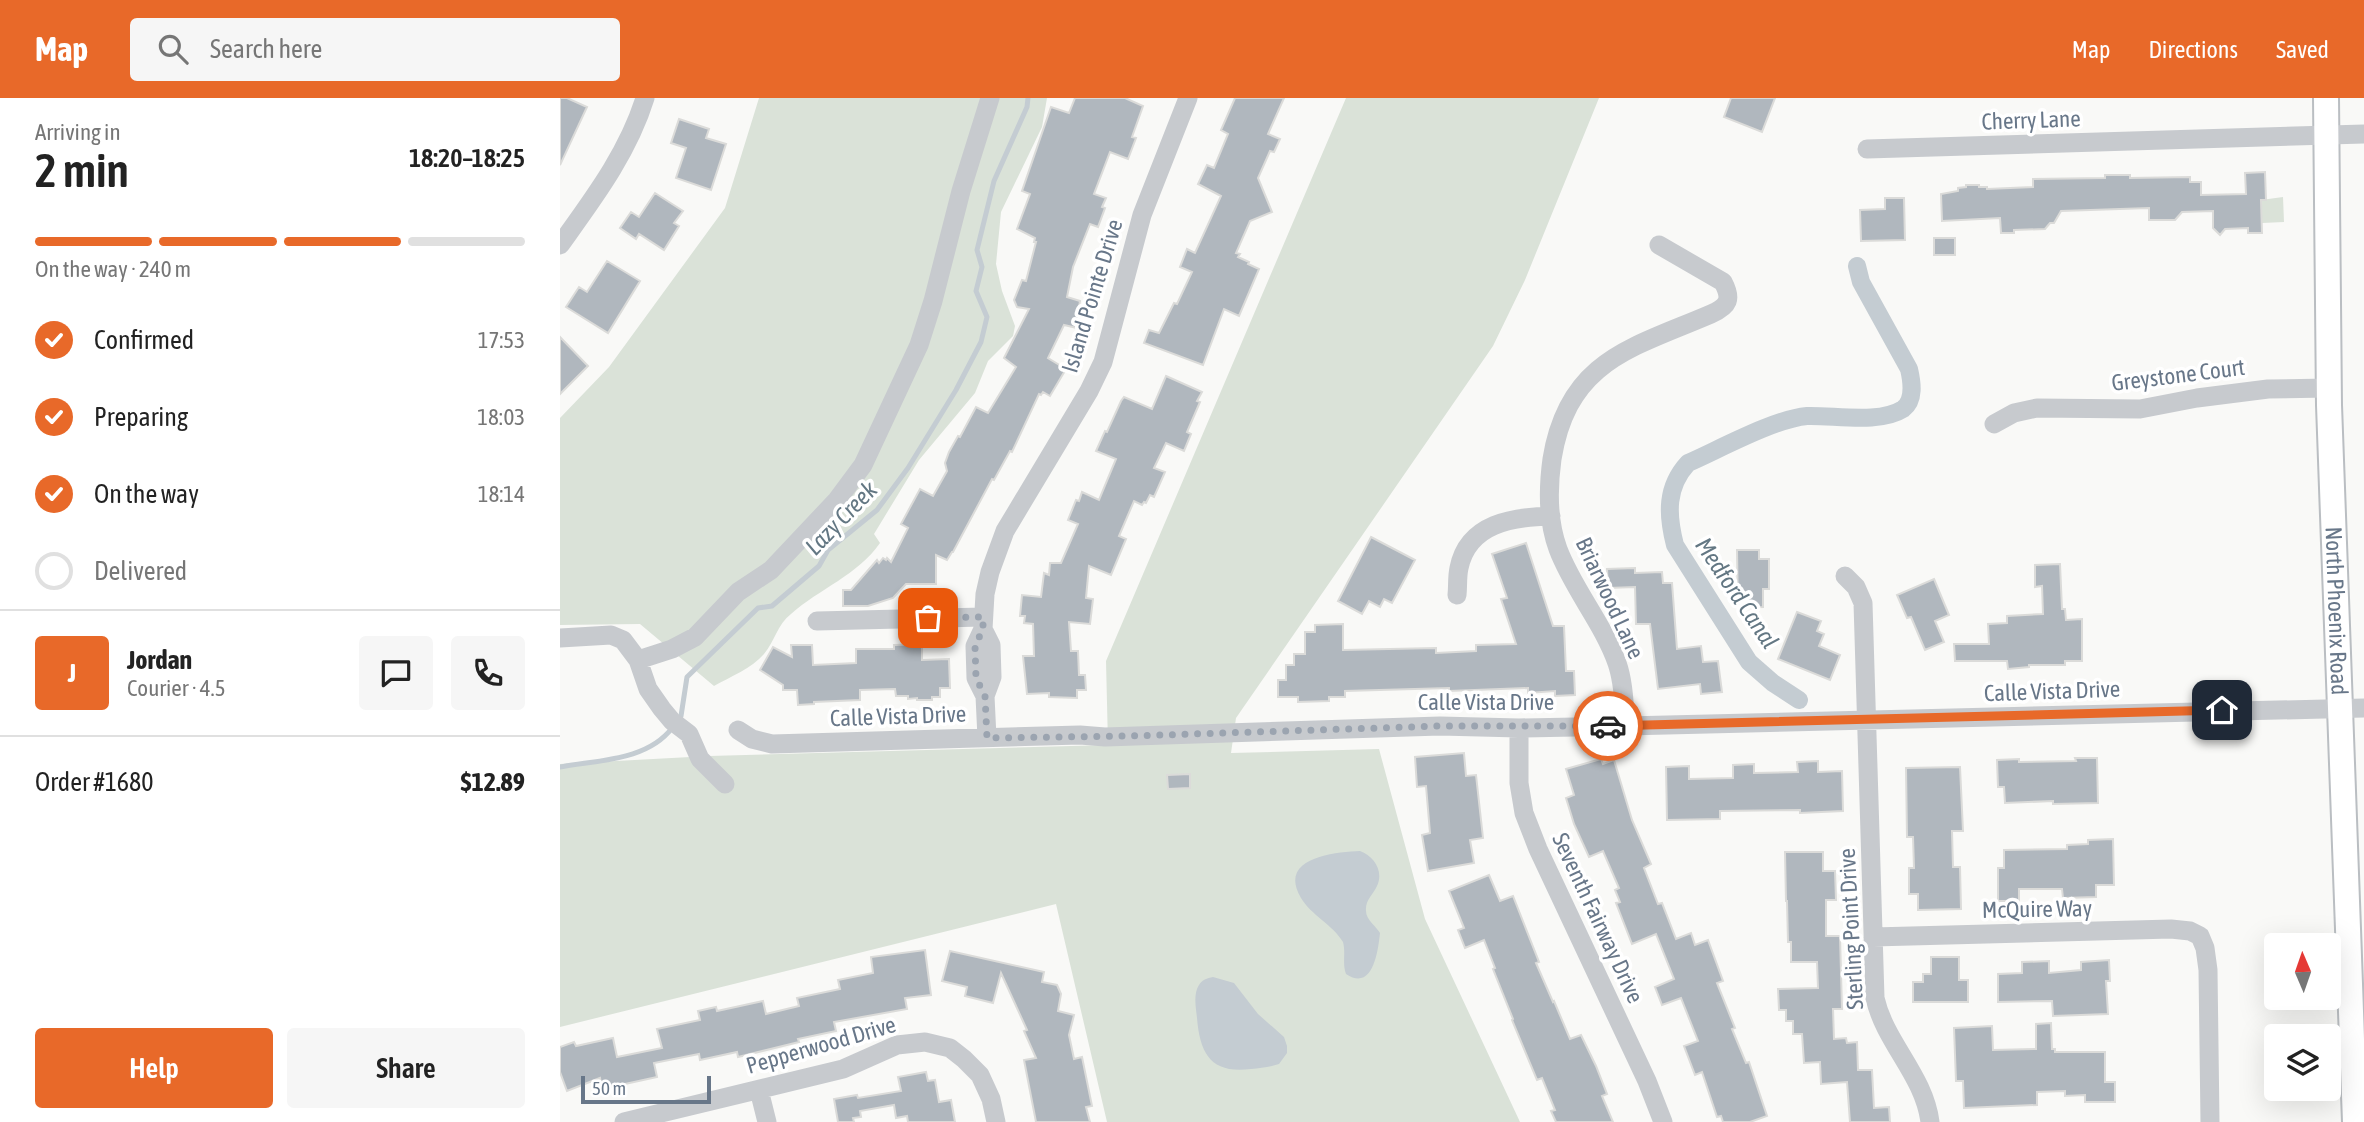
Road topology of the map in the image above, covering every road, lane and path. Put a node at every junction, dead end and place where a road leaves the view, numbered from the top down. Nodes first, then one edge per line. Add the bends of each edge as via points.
1 (645, 98) edge
2 (990, 98) edge
3 (1188, 98) edge
4 (2326, 98) edge
5 (2364, 134) edge
6 (2326, 135) junction
7 (1867, 149) dead end
8 (560, 245) edge
9 (1659, 245) dead end
10 (2329, 388) junction
11 (1994, 424) dead end
12 (1551, 516) junction
13 (1845, 576) dead end
14 (1457, 595) dead end
15 (817, 621) dead end
16 (983, 623) junction
17 (560, 638) edge
18 (638, 660) junction
19 (2339, 707) junction
20 (2364, 708) edge
21 (1867, 721) junction
22 (1626, 726) junction
23 (1519, 728) junction
24 (738, 730) dead end
25 (987, 738) junction
26 (725, 784) dead end
27 (1873, 937) junction
28 (759, 1090) junction
29 (624, 1122) edge
30 (767, 1122) edge
31 (996, 1122) edge
32 (1663, 1122) edge
33 (1930, 1122) edge
34 (2210, 1122) edge
35 (2354, 1122) edge

1 - 8 street via 638,122 607,179
2 - 18 street via 919,345 863,466 771,570 738,592 695,637
3 - 16 street, Island Pointe Drive via 1142,215 1103,362 1005,531 990,572
4 - 6 main road, North Phoenix Road
5 - 6 street, Cherry Lane
6 - 7 street, Cherry Lane
6 - 10 main road, North Phoenix Road
9 - 12 street, Briarwood Lane via 1723,282 1727,301 1722,309 1629,347 1580,388 1554,448
10 - 11 street, Greystone Court via 2268,389 2140,410 2037,408
10 - 19 main road, North Phoenix Road
12 - 14 street via 1521,517 1480,533 1459,567
12 - 22 street, Briarwood Lane via 1558,548 1617,663
13 - 21 street, Sterling Point Drive via 1863,603
15 - 16 street
16 - 25 street, Island Pointe Drive via 991,645 992,677 985,696
17 - 18 street via 611,635 623,640
18 - 26 street via 648,689 690,734 700,759
19 - 20 street, Calle Vista Drive
19 - 21 street, Calle Vista Drive
19 - 35 main road, North Phoenix Road
21 - 22 street, Calle Vista Drive
21 - 27 street, Sterling Point Drive
22 - 23 street, Calle Vista Drive
23 - 25 street, Calle Vista Drive
23 - 32 street, Seventh Fairway Drive via 1524,813
24 - 25 street, Calle Vista Drive via 772,744
27 - 33 street, Sterling Point Drive via 1879,1014 1918,1084
27 - 34 street, McQuire Way via 2172,929 2200,936 2208,970
28 - 29 street, Pepperwood Drive
28 - 30 street
28 - 31 street, Pepperwood Drive via 843,1069 897,1045 925,1042 950,1048 980,1075

